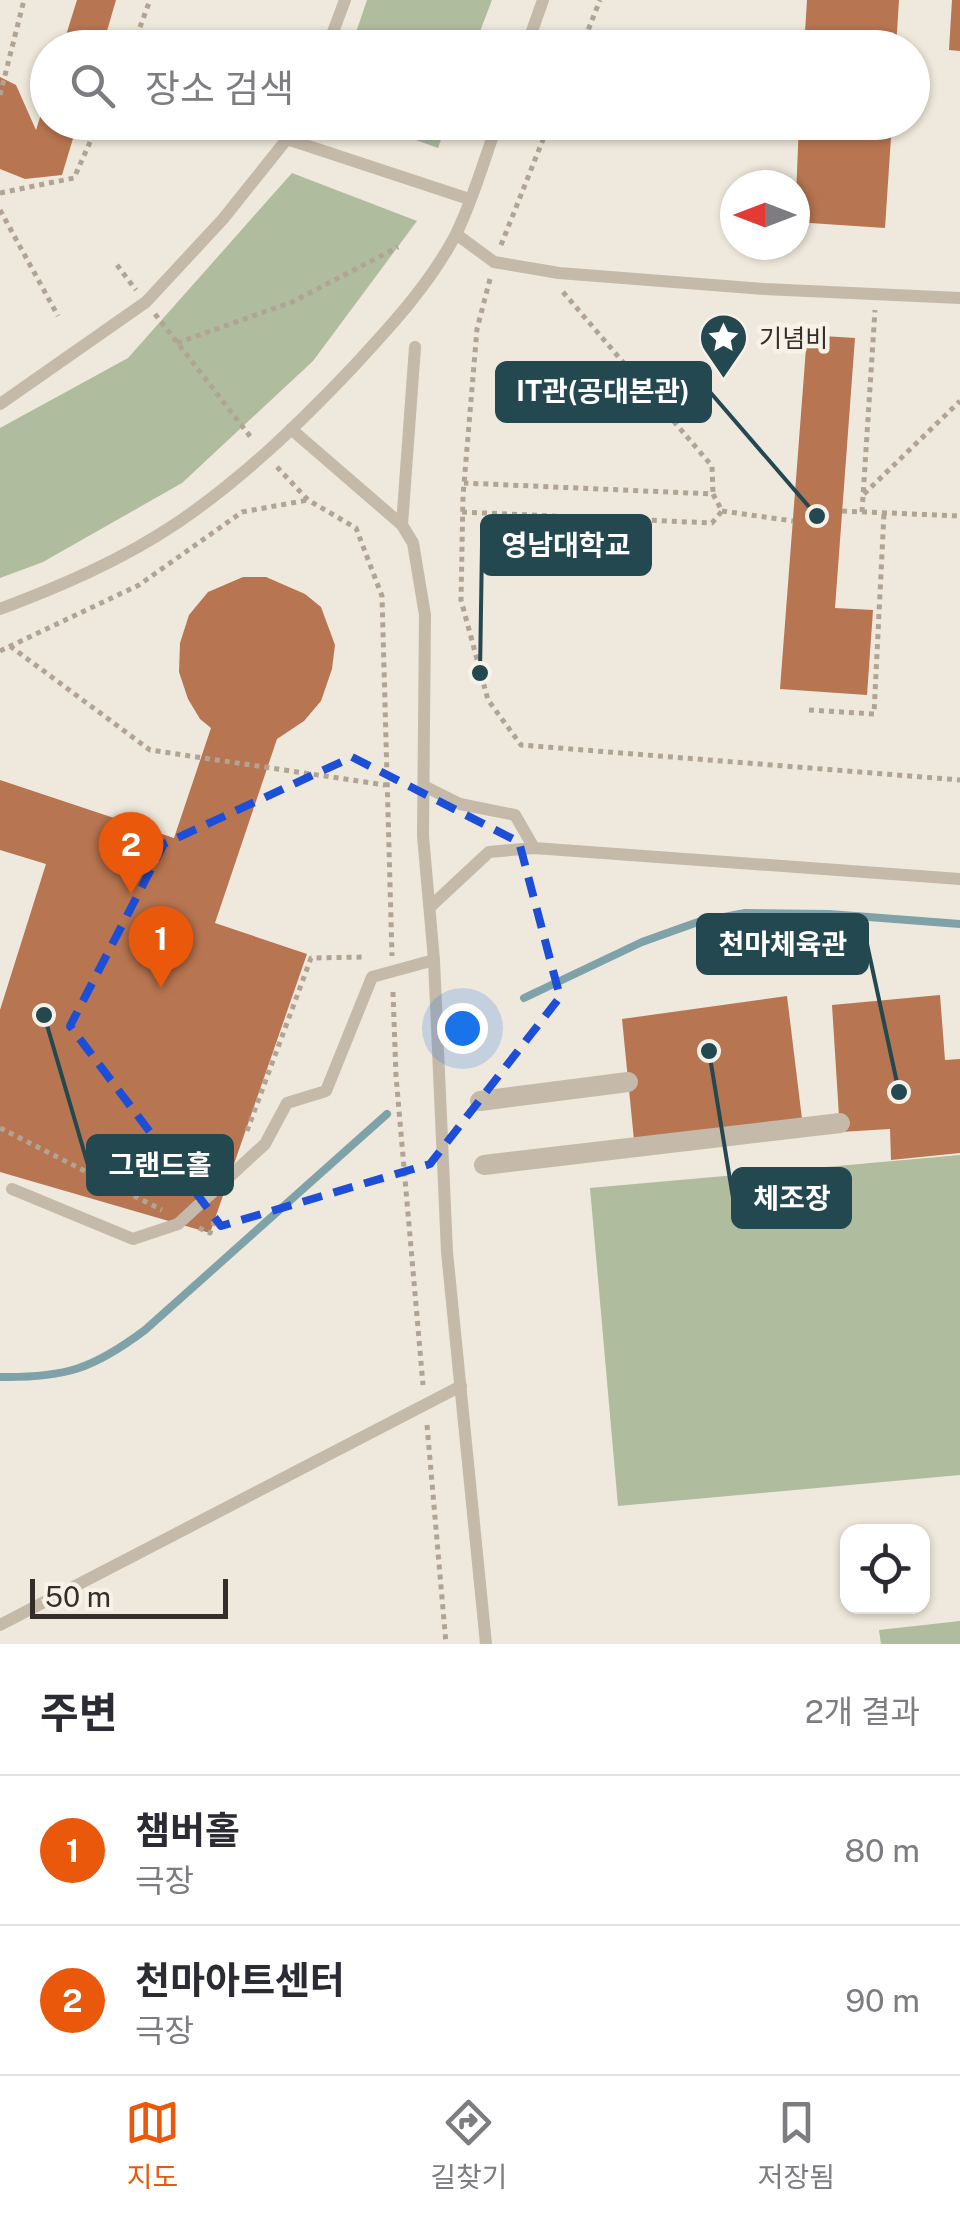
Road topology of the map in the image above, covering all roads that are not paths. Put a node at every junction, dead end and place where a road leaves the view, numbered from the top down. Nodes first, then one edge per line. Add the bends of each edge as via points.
1 (344, 0) edge
2 (543, 0) edge
3 (333, 30) edge
4 (532, 30) edge
5 (285, 140) edge
6 (289, 140) edge
7 (491, 140) edge
8 (469, 200) junction
9 (456, 234) junction
10 (960, 298) edge
11 (415, 347) dead end
12 (0, 404) edge
13 (292, 429) junction
14 (402, 525) junction
15 (0, 609) edge
16 (424, 786) junction
17 (534, 848) junction
18 (960, 879) edge
19 (430, 907) junction
20 (434, 960) junction
21 (628, 1082) dead end
22 (480, 1102) dead end
23 (840, 1123) dead end
24 (484, 1165) dead end
25 (12, 1189) dead end
26 (460, 1386) junction
27 (0, 1624) edge
28 (486, 1644) edge

1 - 3 lane
2 - 4 lane
5 - 12 lane via 146,302
6 - 8 lane
7 - 8 lane
8 - 9 lane
9 - 10 lane via 494,262 559,273
9 - 13 lane via 393,324
11 - 14 lane
13 - 14 lane
13 - 15 lane via 178,522 129,552
14 - 16 lane via 413,544 424,616
16 - 17 lane via 460,804 515,814
16 - 19 lane
17 - 18 lane
17 - 19 lane via 490,852
19 - 20 lane
20 - 25 lane via 392,964 372,977 326,1092 287,1103 265,1144 178,1224 133,1239
20 - 26 lane
21 - 22 street
23 - 24 street
26 - 27 lane
26 - 28 lane

